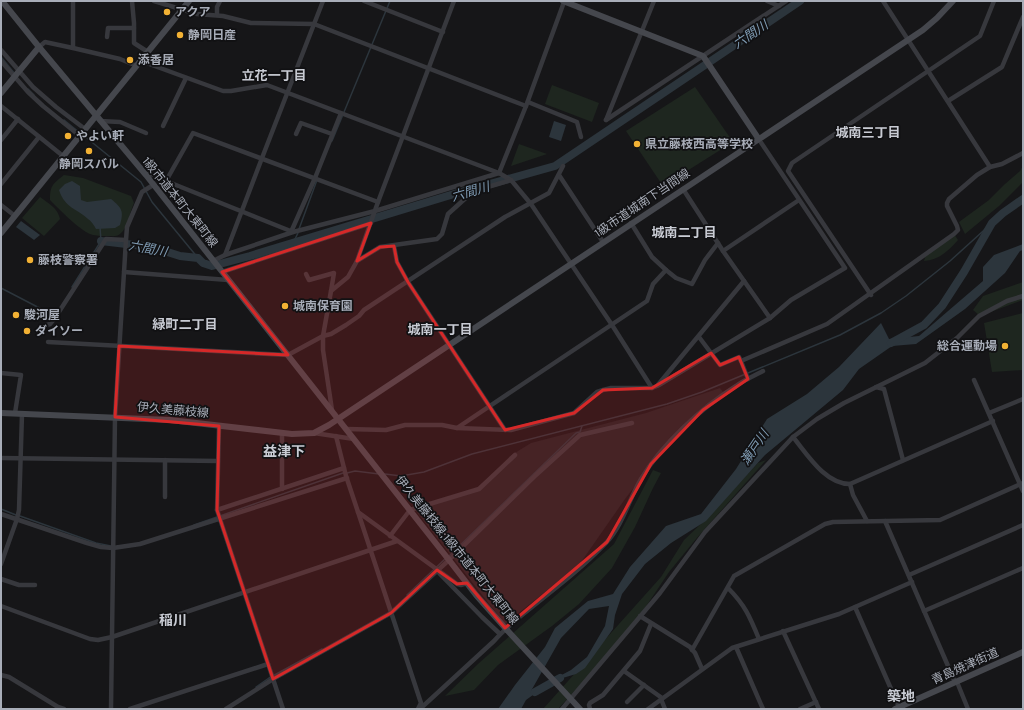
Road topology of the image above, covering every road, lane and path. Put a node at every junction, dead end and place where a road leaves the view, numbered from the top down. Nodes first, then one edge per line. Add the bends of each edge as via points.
1 (2, 1) edge
2 (73, 1) edge
3 (132, 1) edge
4 (154, 1) edge
5 (189, 1) edge
6 (220, 1) edge
7 (324, 1) edge
8 (364, 1) edge
9 (454, 1) edge
10 (563, 1) edge
11 (654, 1) edge
12 (767, 1) edge
13 (786, 1) edge
14 (883, 1) edge
15 (953, 1) edge
16 (994, 1) edge
17 (779, 6) junction
18 (183, 9) junction
19 (217, 15) junction
20 (1023, 17) edge
21 (314, 24) junction
22 (134, 28) junction
23 (443, 32) junction
24 (641, 32) junction
25 (107, 37) dead end
26 (908, 40) junction
27 (39, 47) junction
28 (73, 48) junction
29 (1, 50) edge
30 (148, 52) junction
31 (704, 56) junction
32 (1, 61) edge
33 (139, 63) junction
34 (429, 68) junction
35 (929, 72) junction
36 (17, 74) junction
37 (186, 78) junction
38 (1, 93) edge
39 (288, 93) junction
40 (948, 101) junction
41 (527, 104) junction
42 (1, 106) edge
43 (341, 113) junction
44 (98, 118) junction
45 (18, 119) junction
46 (163, 126) dead end
47 (146, 132) dead end
48 (83, 133) junction
49 (296, 134) dead end
50 (332, 134) junction
51 (403, 136) junction
52 (39, 137) junction
53 (581, 137) dead end
54 (758, 138) junction
55 (1, 140) edge
56 (1023, 154) edge
57 (63, 156) junction
58 (262, 158) junction
59 (563, 166) dead end
60 (990, 167) junction
61 (499, 173) junction
62 (146, 175) junction
63 (559, 175) junction
64 (315, 178) junction
65 (511, 180) junction
66 (166, 181) junction
67 (1, 184) edge
68 (153, 185) junction
69 (683, 189) junction
70 (799, 200) junction
71 (378, 202) junction
72 (531, 204) junction
73 (1, 205) edge
74 (375, 211) junction
75 (242, 212) junction
76 (14, 216) junction
77 (371, 223) junction
78 (631, 224) junction
79 (292, 232) junction
80 (1, 233) edge
81 (126, 240) junction
82 (603, 242) junction
83 (718, 243) junction
84 (394, 246) junction
85 (723, 251) junction
86 (225, 255) junction
87 (213, 261) junction
88 (356, 261) junction
89 (570, 264) junction
90 (666, 270) junction
91 (124, 272) junction
92 (222, 272) junction
93 (306, 274) dead end
94 (228, 280) junction
95 (744, 281) junction
96 (408, 282) junction
97 (331, 291) junction
98 (871, 294) junction
99 (1023, 296) edge
100 (770, 318) junction
101 (47, 325) dead end
102 (612, 325) junction
103 (323, 336) junction
104 (699, 337) junction
105 (48, 342) dead end
106 (449, 344) junction
107 (119, 346) junction
108 (711, 354) junction
109 (288, 355) junction
110 (741, 361) junction
111 (763, 372) dead end
112 (1, 373) edge
113 (894, 378) junction
114 (748, 379) junction
115 (974, 380) dead end
116 (655, 387) junction
117 (876, 387) junction
118 (884, 389) junction
119 (1023, 399) edge
120 (490, 407) junction
121 (332, 411) junction
122 (1, 413) edge
123 (15, 413) junction
124 (989, 413) junction
125 (22, 414) junction
126 (115, 417) junction
127 (338, 418) junction
128 (993, 421) junction
129 (632, 423) dead end
130 (219, 426) junction
131 (457, 428) junction
132 (347, 429) junction
133 (505, 430) junction
134 (314, 432) junction
135 (282, 433) junction
136 (336, 436) junction
137 (793, 437) junction
138 (354, 439) junction
139 (515, 455) dead end
140 (1, 458) edge
141 (21, 458) junction
142 (114, 460) junction
143 (165, 460) junction
144 (902, 460) junction
145 (218, 461) junction
146 (344, 468) junction
147 (346, 477) junction
148 (850, 484) junction
149 (1021, 484) edge
150 (282, 489) junction
151 (1023, 492) edge
152 (165, 497) dead end
153 (217, 510) junction
154 (410, 510) junction
155 (358, 512) junction
156 (1, 514) edge
157 (220, 518) junction
158 (17, 520) junction
159 (867, 521) junction
160 (885, 521) junction
161 (1023, 525) edge
162 (390, 536) junction
163 (397, 541) junction
164 (113, 548) junction
165 (370, 550) junction
166 (449, 560) junction
167 (1, 564) edge
168 (1023, 568) edge
169 (437, 570) junction
170 (909, 575) junction
171 (1, 579) edge
172 (912, 582) junction
173 (467, 583) junction
174 (35, 585) dead end
175 (728, 588) junction
176 (245, 593) junction
177 (1, 606) edge
178 (855, 607) junction
179 (924, 611) junction
180 (391, 613) junction
181 (640, 616) junction
182 (651, 624) junction
183 (505, 628) junction
184 (784, 631) junction
185 (500, 634) junction
186 (112, 637) junction
187 (759, 639) junction
188 (736, 647) junction
189 (692, 650) junction
190 (1023, 652) edge
191 (268, 664) junction
192 (702, 669) junction
193 (624, 671) junction
194 (1, 675) edge
195 (273, 679) junction
196 (956, 682) junction
197 (644, 685) junction
198 (661, 699) junction
199 (568, 700) junction
200 (627, 702) dead end
201 (816, 702) junction
202 (897, 708) edge
203 (64, 709) edge
204 (111, 709) edge
205 (130, 709) edge
206 (226, 709) edge
207 (283, 709) edge
208 (419, 709) edge
209 (562, 709) edge
210 (570, 709) edge
211 (580, 709) edge
212 (590, 709) edge
213 (648, 709) edge
214 (665, 709) edge
215 (763, 709) edge
216 (800, 709) edge
217 (819, 709) edge
218 (968, 709) edge

1 - 27 street, 1級市道本町大東町線
2 - 28 street
3 - 22 street
4 - 18 street
5 - 18 street
6 - 19 street
7 - 21 street
8 - 23 street
9 - 23 street
10 - 24 street
10 - 41 street
11 - 24 street
12 - 17 street
13 - 17 street
14 - 26 street
15 - 26 street, 1級市道城南下当間線 via 937,18
16 - 35 street via 980,36
17 - 31 street
18 - 19 street via 197,14
18 - 30 street
19 - 21 street via 251,23
20 - 40 street via 1002,66
21 - 34 street
21 - 39 street
22 - 25 street via 108,28
22 - 30 street via 134,44
23 - 34 street
24 - 31 street
24 - 31 street via 606,120
26 - 35 street
26 - 54 street, 1級市道城南下当間線
27 - 28 street via 45,42
27 - 36 street
27 - 44 street, 1級市道本町大東町線
28 - 33 street
29 - 36 street
30 - 33 street
31 - 54 street
32 - 36 street
33 - 37 street
33 - 44 street
34 - 41 street
34 - 51 street
35 - 40 street
35 - 98 street via 792,163 788,171
36 - 38 street
36 - 48 street
36 - 48 street via 28,92 43,106
37 - 39 street via 223,90 267,85
37 - 46 street
39 - 43 street
39 - 58 street
40 - 60 street
41 - 53 street via 577,122
41 - 61 street
42 - 45 street
43 - 50 street
43 - 51 street
44 - 47 street via 120,122
44 - 48 street
44 - 62 street, 1級市道本町大東町線
45 - 52 street
45 - 55 street
48 - 57 street
49 - 50 street via 301,123
50 - 64 street
51 - 61 street
51 - 71 street
52 - 57 street
52 - 67 street
54 - 69 street, 1級市道城南下当間線
54 - 70 street
56 - 60 street
57 - 76 street
58 - 64 street
58 - 66 street via 193,133
58 - 75 street
59 - 63 street
60 - 98 street via 949,199 947,206 958,226 956,233
61 - 65 street
61 - 74 street
62 - 66 street via 151,174
62 - 68 street, 1級市道本町大東町線
63 - 72 street via 549,193
63 - 82 street
64 - 71 street
64 - 79 street
65 - 72 street
65 - 84 street via 481,189 468,196 448,214 442,234 437,239
66 - 75 street
68 - 81 street via 142,192 128,227
68 - 87 street, 1級市道本町大東町線
69 - 78 street, 1級市道城南下当間線
69 - 83 street
70 - 85 street
70 - 100 street via 845,268 792,300
71 - 74 street
72 - 89 street
72 - 96 street via 505,217
73 - 76 street
74 - 77 street
74 - 79 street
75 - 79 street
75 - 86 street
76 - 80 street
77 - 88 street
77 - 92 street
78 - 82 street, 1級市道城南下当間線
78 - 90 street via 652,257
79 - 86 street
81 - 91 street
81 - 101 street via 106,238 55,318
82 - 89 street, 1級市道城南下当間線
83 - 85 street
83 - 90 street via 704,260 692,284 676,278
84 - 88 street via 380,247
84 - 96 street via 397,262
85 - 95 street
86 - 87 street
87 - 92 street, 1級市道本町大東町線
88 - 97 street via 348,277
89 - 102 street
89 - 106 street, 1級市道城南下当間線
90 - 102 street via 653,284 647,301
91 - 94 street
91 - 107 street
92 - 94 street, 1級市道本町大東町線
93 - 97 street via 309,280 334,273
94 - 109 street, 1級市道本町大東町線
95 - 100 street
95 - 104 street
96 - 103 street via 364,310 346,326
96 - 106 street
97 - 103 street
98 - 110 street via 827,324
99 - 113 street via 1007,301 979,316 926,363
100 - 108 street
102 - 116 street
102 - 120 street
103 - 109 street
103 - 121 street
104 - 108 street
104 - 116 street
105 - 107 street
106 - 120 street
106 - 127 street, 1級市道城南下当間線
107 - 109 street
107 - 126 street
108 - 110 street via 720,365 739,358
108 - 116 street
109 - 121 street, 1級市道本町大東町線
110 - 114 street
111 - 114 street
112 - 123 street via 21,375
113 - 117 street
113 - 118 street
114 - 183 street via 703,410 673,439 634,492 616,530 607,542 565,581
115 - 124 street
116 - 133 street via 603,390 597,392 574,413
117 - 118 street
117 - 137 street via 823,415
118 - 144 street
119 - 124 street
120 - 131 street
120 - 133 street
121 - 127 street, 1級市道本町大東町線
122 - 123 street, 伊久美藤枝線
123 - 125 street, 伊久美藤枝線
124 - 128 street
125 - 126 street, 伊久美藤枝線
125 - 141 street
126 - 130 street, 伊久美藤枝線
126 - 142 street
127 - 132 street, 伊久美藤枝線;1級市道本町大東町線
127 - 134 street, 伊久美藤枝線
128 - 144 street
128 - 149 street
129 - 166 street via 580,435
130 - 135 street, 伊久美藤枝線
130 - 145 street
131 - 132 street via 442,425 405,425 386,430
131 - 133 street
132 - 138 street, 伊久美藤枝線;1級市道本町大東町線
134 - 135 street, 伊久美藤枝線
134 - 136 street
135 - 150 street
136 - 138 street
136 - 146 street
137 - 148 street via 827,477
137 - 181 street via 705,532
138 - 154 street, 伊久美藤枝線;1級市道本町大東町線
139 - 154 street via 478,489
140 - 141 street
141 - 142 street
141 - 158 street
142 - 143 street
142 - 164 street
143 - 145 street
143 - 152 street
144 - 148 street
145 - 153 street
146 - 147 street
146 - 150 street
147 - 155 street
147 - 157 street
148 - 159 street
149 - 151 street
149 - 160 street via 940,520
150 - 153 street
153 - 157 street
154 - 162 street
154 - 166 street, 伊久美藤枝線;1級市道本町大東町線
155 - 162 street
155 - 165 street
156 - 158 street
157 - 164 street via 152,541
157 - 176 street
158 - 164 street via 87,544
158 - 167 street
159 - 160 street
159 - 175 street via 825,524 734,576
160 - 170 street
161 - 170 street
162 - 163 street
163 - 165 street
163 - 169 street
164 - 186 street
165 - 176 street
165 - 180 street
166 - 169 street
166 - 173 street, 伊久美藤枝線;1級市道本町大東町線, bridge
168 - 179 street
169 - 173 street via 457,584
169 - 180 street
169 - 185 street
170 - 172 street
171 - 174 street via 19,585
172 - 178 street
172 - 179 street
173 - 183 street, 伊久美藤枝線;1級市道本町大東町線, bridge
175 - 187 street via 740,600
175 - 189 street
176 - 186 street
176 - 191 street
177 - 186 street via 90,639
178 - 184 street
178 - 202 street
179 - 196 street
180 - 195 street
180 - 208 street via 421,703
181 - 182 street
181 - 199 street
182 - 189 street
182 - 193 street via 644,646
183 - 185 street
183 - 199 street, 伊久美藤枝線;1級市道本町大東町線
184 - 187 street
184 - 201 street
185 - 208 street
186 - 204 street
187 - 188 street
188 - 192 street via 727,650
188 - 215 street
189 - 192 street
190 - 196 street, 青島焼津街道
191 - 195 street
191 - 205 street
192 - 198 street
193 - 197 street
193 - 212 street via 603,695 590,703
194 - 203 street via 9,677
195 - 206 street
195 - 207 street
196 - 202 street, 青島焼津街道
196 - 218 street
197 - 198 street
197 - 200 street
198 - 213 street
198 - 214 street
199 - 209 street
199 - 210 street
199 - 211 street, 伊久美藤枝線;1級市道本町大東町線
201 - 216 street
201 - 217 street

